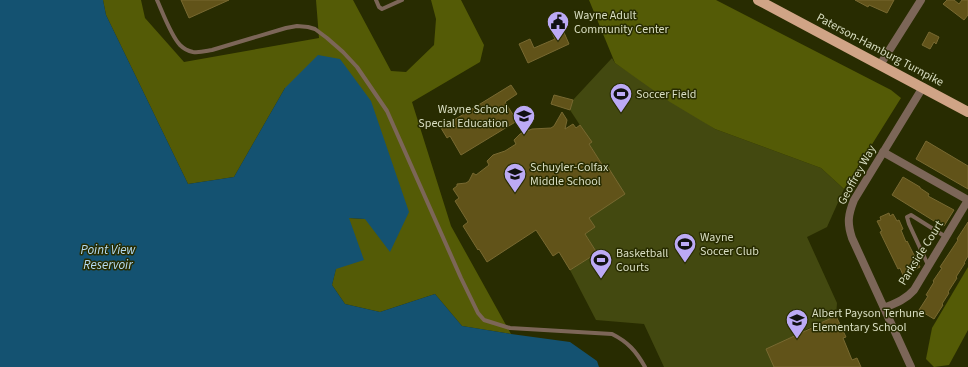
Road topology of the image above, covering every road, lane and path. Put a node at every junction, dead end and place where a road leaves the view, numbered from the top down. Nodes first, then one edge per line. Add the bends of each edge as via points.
1 (157, 0) edge
2 (376, 0) edge
3 (402, 0) edge
4 (758, 0) edge
5 (921, 0) edge
6 (880, 65) junction
7 (923, 87) junction
8 (968, 112) edge
9 (883, 152) junction
10 (968, 200) edge
11 (946, 237) junction
12 (928, 266) junction
13 (884, 308) junction
14 (645, 367) edge
15 (911, 367) edge

1 - 14 lane via 175,38 180,45 194,52 212,50 297,26 308,27 327,38 357,67 387,111 461,278 484,320 510,328 612,334 632,347
2 - 3 lane via 382,9
4 - 6 main road, Paterson-Hamburg Turnpike
5 - 6 street
6 - 7 main road, Paterson-Hamburg Turnpike
7 - 8 main road, Paterson-Hamburg Turnpike
7 - 9 street, Geoffrey Way
9 - 10 street, Parkside Court
9 - 13 street, Geoffrey Way via 854,200 848,221 852,238
10 - 11 street, Parkside Court
11 - 12 street, Parkside Court
11 - 12 lane via 911,215 907,218
12 - 13 street, Parkside Court via 908,297
13 - 15 street, Geoffrey Way

